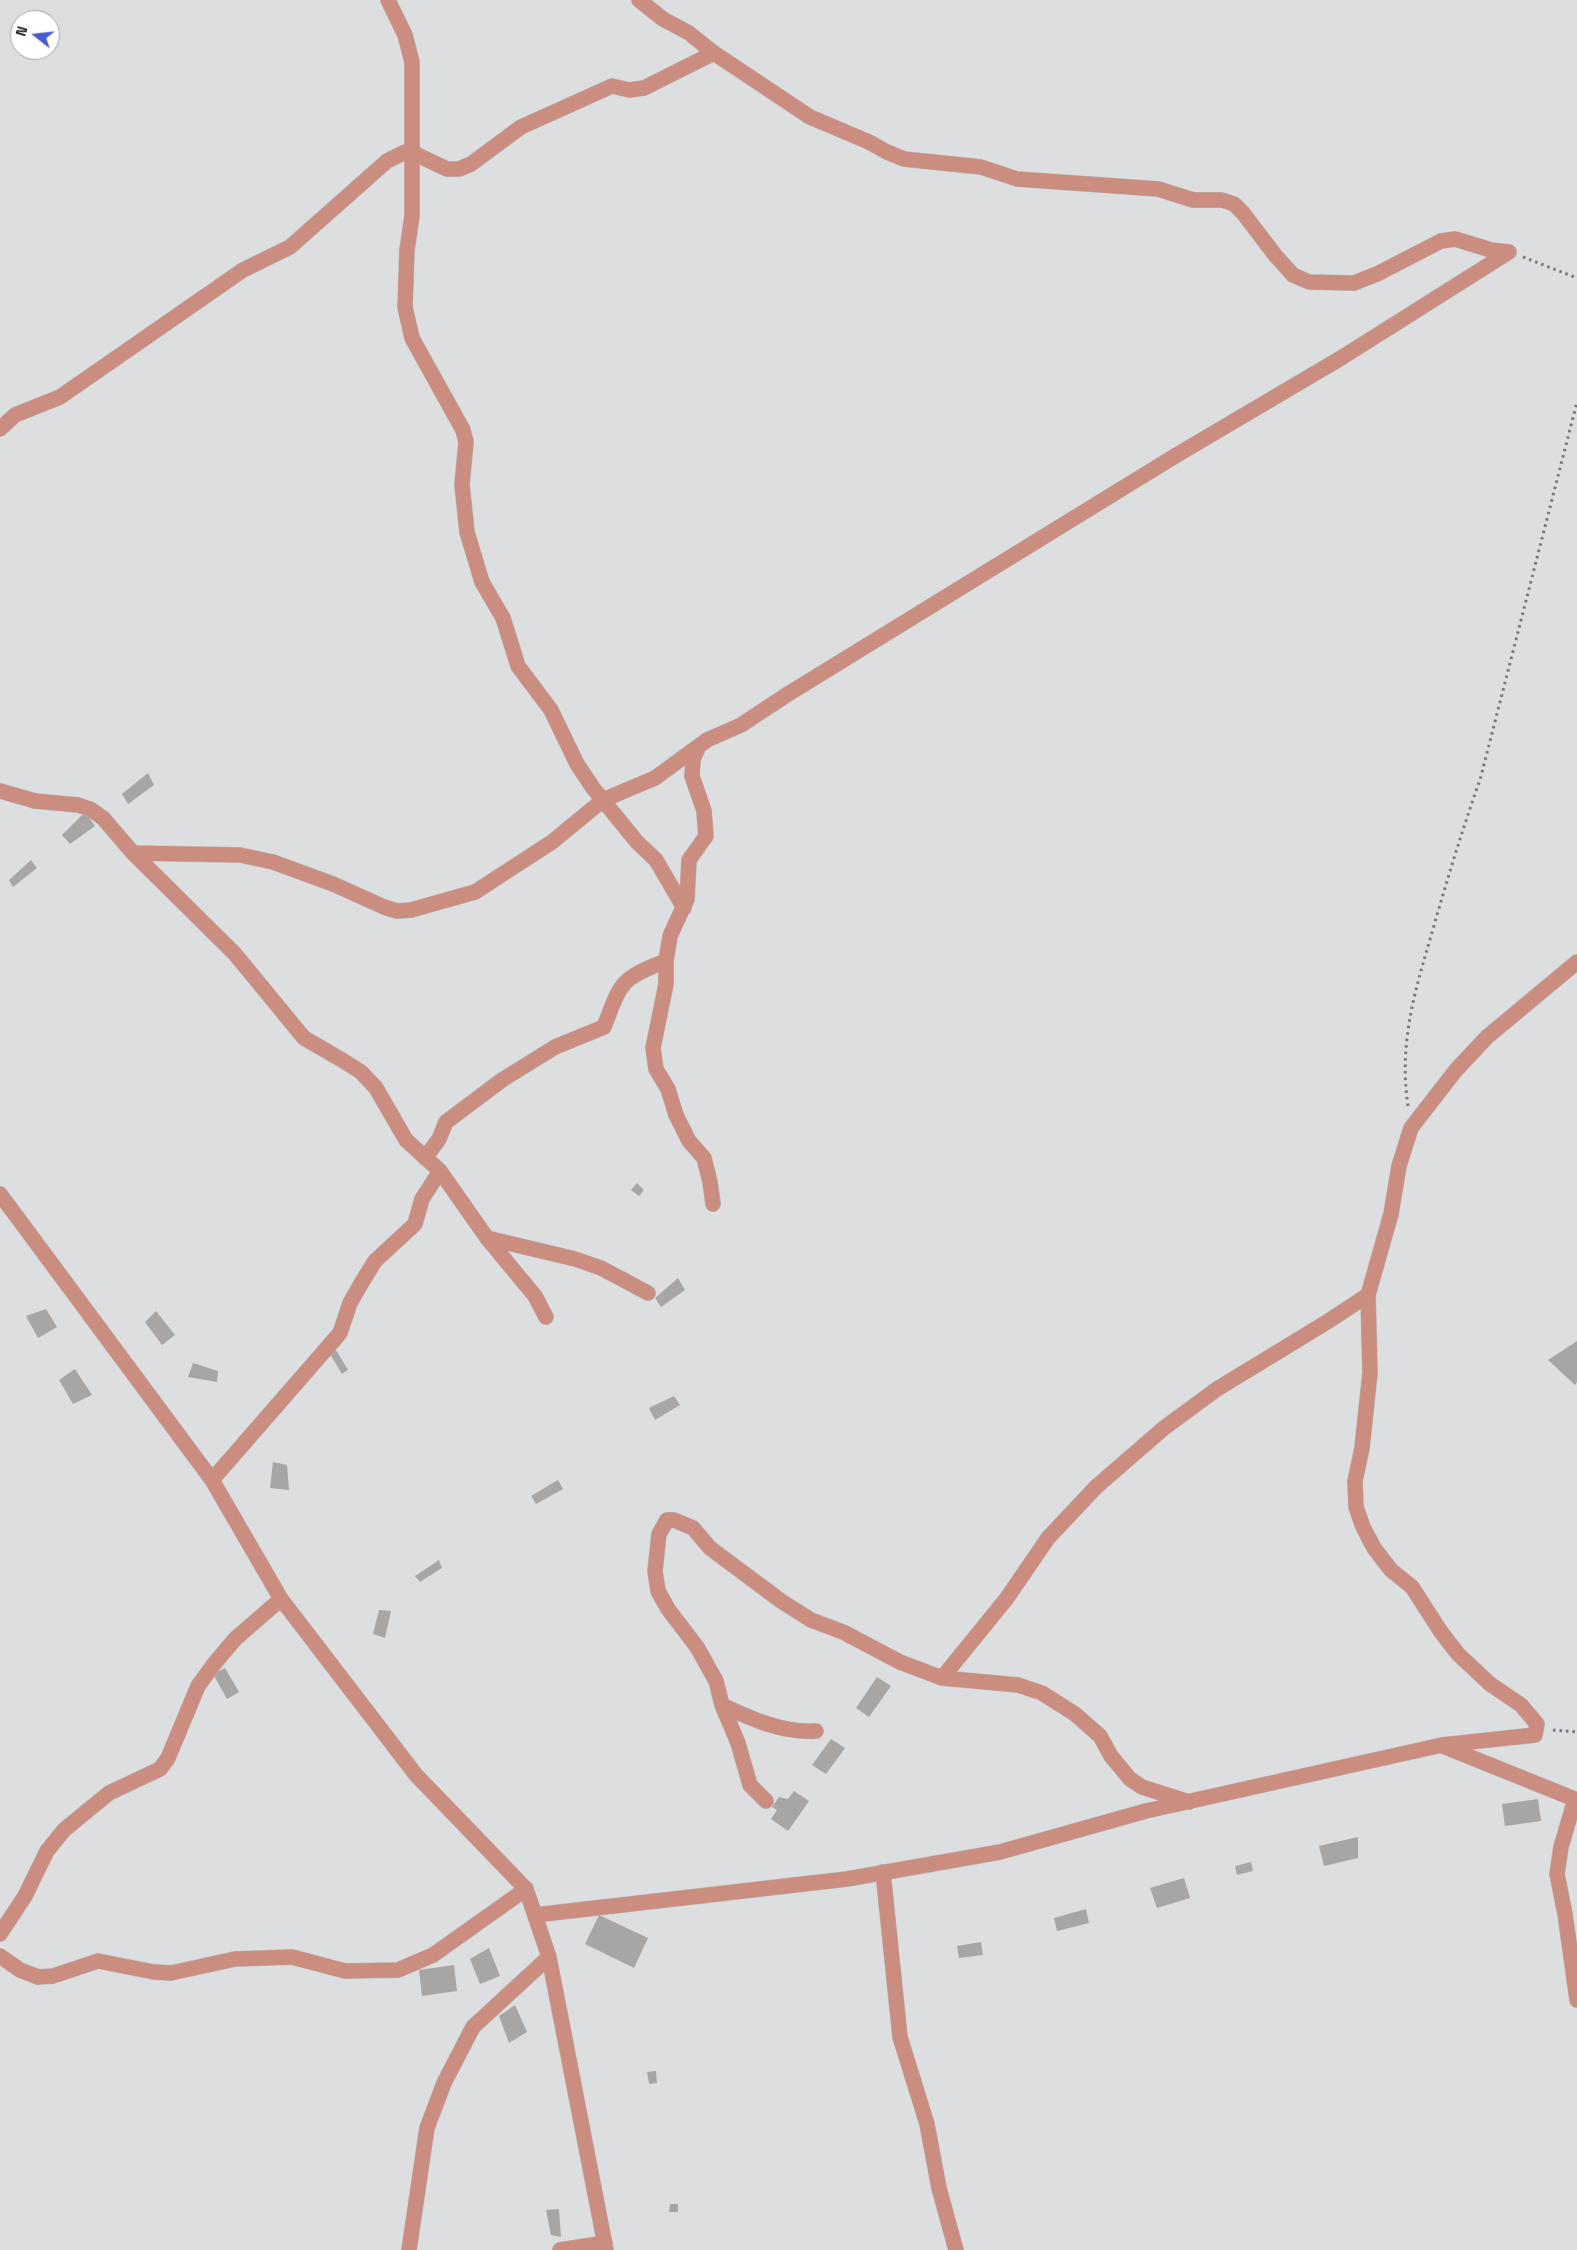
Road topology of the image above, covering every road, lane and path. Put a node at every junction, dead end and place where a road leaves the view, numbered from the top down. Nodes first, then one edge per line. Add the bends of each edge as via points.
1 (388, 0) edge
2 (639, 0) edge
3 (714, 53) junction
4 (411, 152) junction
5 (1509, 252) junction
6 (1577, 278) edge
7 (1577, 402) edge
8 (0, 429) edge
9 (699, 746) junction
10 (0, 791) edge
11 (603, 800) junction
12 (133, 853) junction
13 (684, 908) junction
14 (666, 962) junction
15 (1577, 962) edge
16 (1411, 1128) junction
17 (425, 1158) junction
18 (440, 1172) junction
19 (0, 1194) edge
20 (713, 1204) dead end
21 (486, 1238) junction
22 (648, 1293) dead end
23 (1368, 1294) junction
24 (546, 1317) dead end
25 (212, 1480) junction
26 (281, 1599) junction
27 (942, 1678) junction
28 (722, 1705) junction
29 (1537, 1730) junction
30 (816, 1731) dead end
31 (1577, 1732) edge
32 (1442, 1745) junction
33 (766, 1800) dead end
34 (1576, 1800) edge
35 (1190, 1802) junction
36 (882, 1872) junction
37 (526, 1888) junction
38 (535, 1915) junction
39 (0, 1934) edge
40 (0, 1956) edge
41 (549, 1957) junction
42 (1577, 2000) edge
43 (606, 2247) edge
44 (409, 2250) edge
45 (560, 2250) edge
46 (956, 2250) edge

1 - 4 street via 405,35 412,62
2 - 3 street
3 - 4 street via 644,88 629,90 612,86 522,127 459,169 447,169
3 - 5 street via 810,117 904,159 981,167 1017,179 1158,189 1193,200 1222,200 1234,204 1293,275 1309,282 1354,282 1377,274 1441,241 1455,239
4 - 8 street via 386,161 290,247 243,270 60,397 16,415
4 - 11 street via 412,216 405,307 412,338 463,430 466,442 462,493 472,553 482,582 503,618 518,666 551,710 577,764
5 - 6 path
5 - 9 street via 741,725
7 - 16 path via 1480,780 1462,829 1409,1013 1403,1076
9 - 11 street via 655,778
9 - 13 street via 693,760 692,776 704,810 706,836 689,860 689,890
10 - 12 street via 35,801 90,809 103,818
11 - 12 street via 552,842 475,892 398,911 265,861 232,855
11 - 13 street via 656,860
12 - 17 street via 235,954 304,1038 361,1072 376,1088 406,1140
13 - 14 street via 670,936
14 - 17 street via 637,972 623,984 614,996 604,1027 555,1047 502,1080 446,1122 439,1140
14 - 20 street via 666,984 653,1048 656,1069 689,1141 704,1158
15 - 16 street via 1487,1037 1456,1070
16 - 23 street
17 - 18 street
18 - 21 street
18 - 25 street via 422,1200 415,1224 375,1261 350,1303 340,1333
19 - 25 street
21 - 22 street via 575,1259 601,1268
21 - 24 street via 536,1296
23 - 27 street via 1217,1389 1164,1428 1096,1487 1048,1538 1007,1598
23 - 29 street via 1370,1373 1355,1481 1356,1507 1363,1527 1374,1548 1391,1570 1412,1587 1458,1654 1490,1684 1521,1705 1537,1724
25 - 26 street
26 - 37 street via 416,1775
26 - 39 street via 235,1640 198,1686 168,1758 160,1769 108,1793 64,1830 47,1851 25,1896
27 - 28 street via 811,1620 710,1548 693,1528 667,1520 659,1534 655,1571 658,1591 697,1647 716,1681
27 - 35 street via 1018,1686 1042,1693 1075,1714 1100,1736 1130,1779 1142,1787
28 - 30 street via 798,1732
28 - 33 street via 738,1743 750,1785
29 - 31 path
29 - 32 street via 1536,1735 1530,1738
32 - 34 street
32 - 35 street
34 - 42 street via 1561,1848 1557,1874
35 - 36 street via 1000,1852
36 - 38 street via 847,1879
36 - 46 street via 900,2037 927,2124 939,2188
37 - 38 street
37 - 40 street via 433,1955 398,1970 345,1971 292,1957 235,1959 171,1972 154,1972 98,1961 54,1976 38,1977 20,1970
38 - 41 street
41 - 43 street
41 - 44 street via 473,2027 444,2083 426,2128
43 - 45 street

